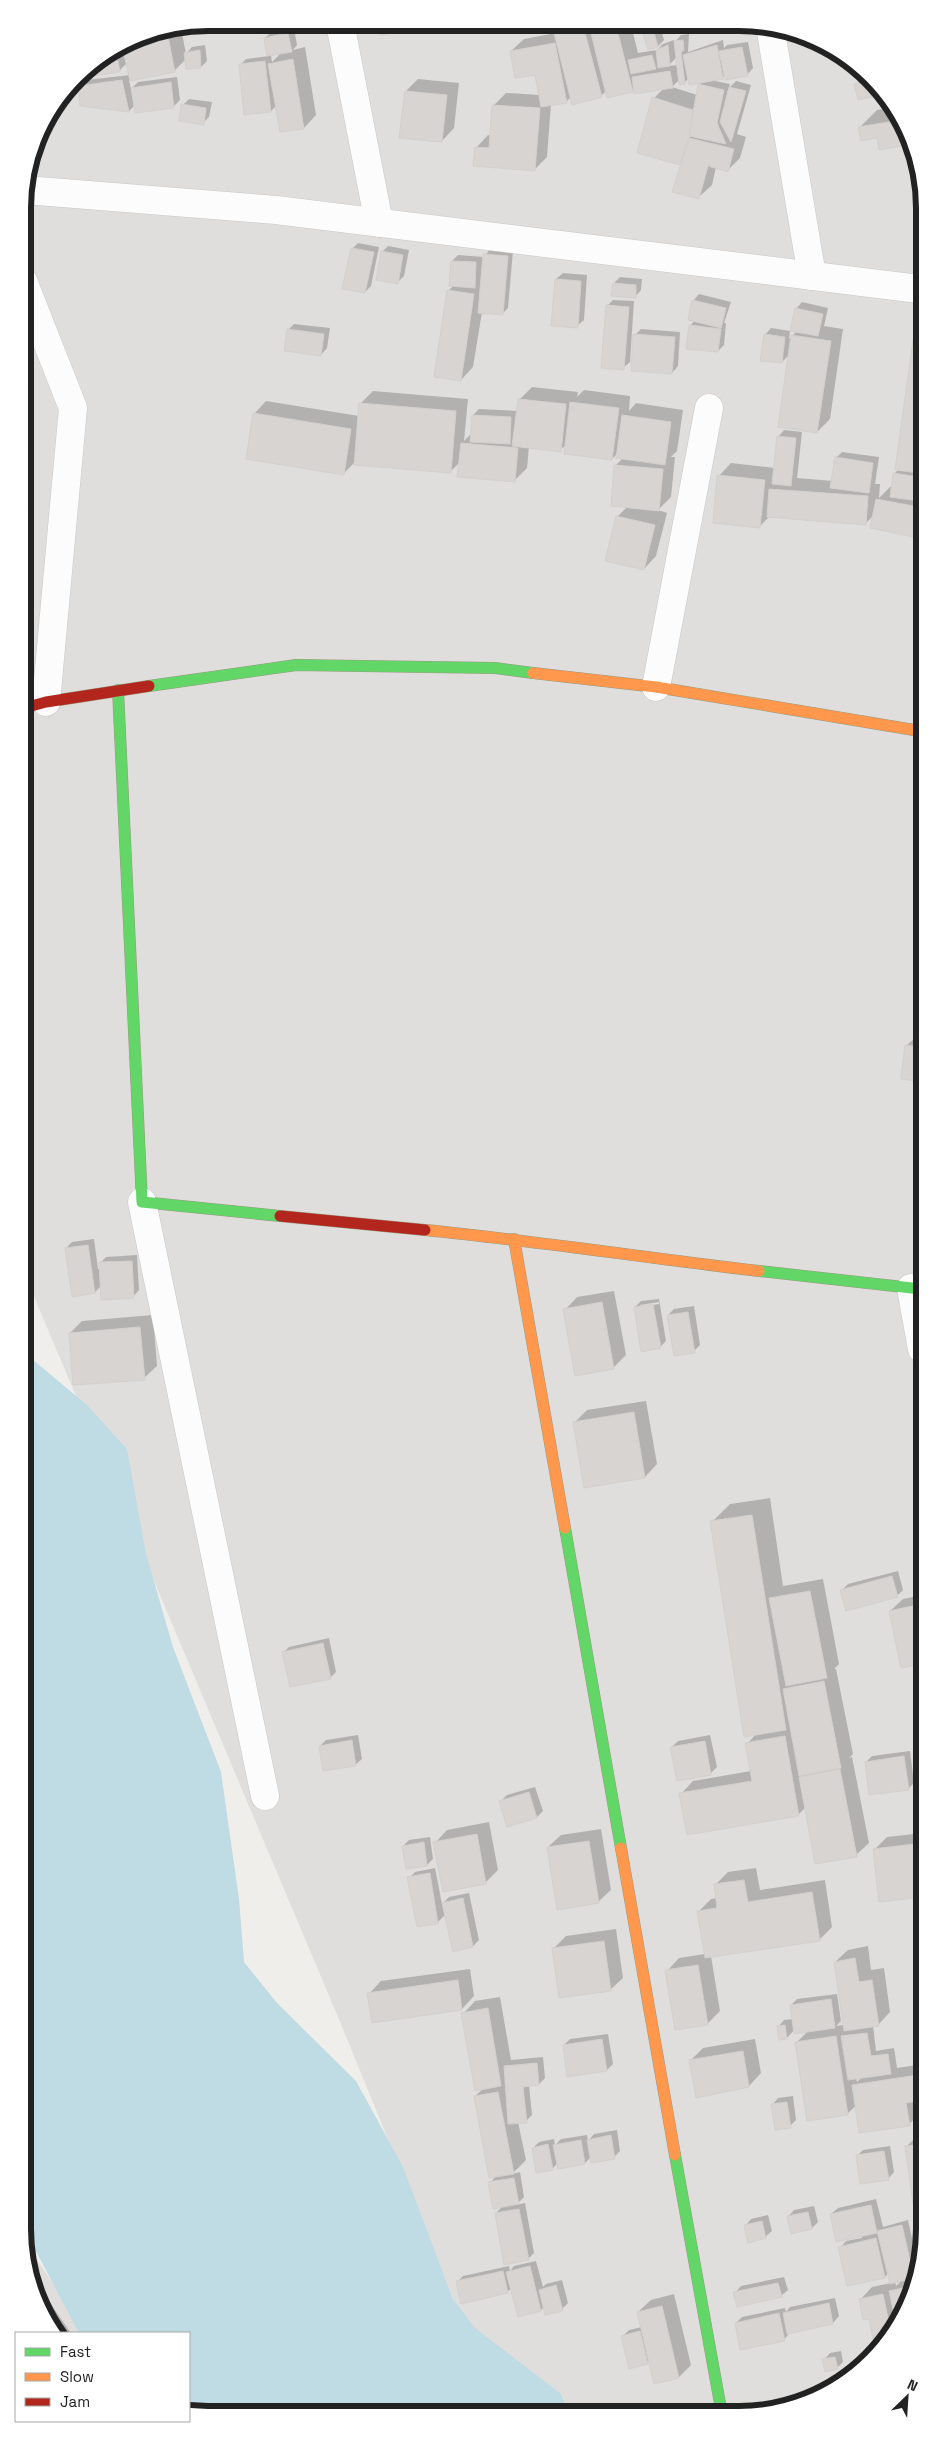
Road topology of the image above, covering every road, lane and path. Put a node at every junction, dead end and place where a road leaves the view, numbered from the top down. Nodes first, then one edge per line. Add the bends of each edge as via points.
1 (342, 32) edge
2 (771, 35) edge
3 (33, 191) edge
4 (379, 223) junction
5 (812, 276) junction
6 (916, 289) edge
7 (31, 301) edge
8 (710, 408) dead end
9 (656, 686) junction
10 (118, 690) junction
11 (35, 705) edge
12 (916, 730) edge
13 (142, 1202) junction
14 (514, 1239) junction
15 (916, 1288) edge
16 (265, 1796) dead end
17 (721, 2406) edge

1 - 4 street
2 - 5 street
3 - 4 street via 276,210
4 - 5 street
5 - 6 street
7 - 11 street via 73,408
8 - 9 street
9 - 10 street via 495,668 296,664
9 - 12 street
10 - 11 street
10 - 13 street
13 - 14 street
13 - 16 street
14 - 15 street via 619,1255
14 - 17 street

